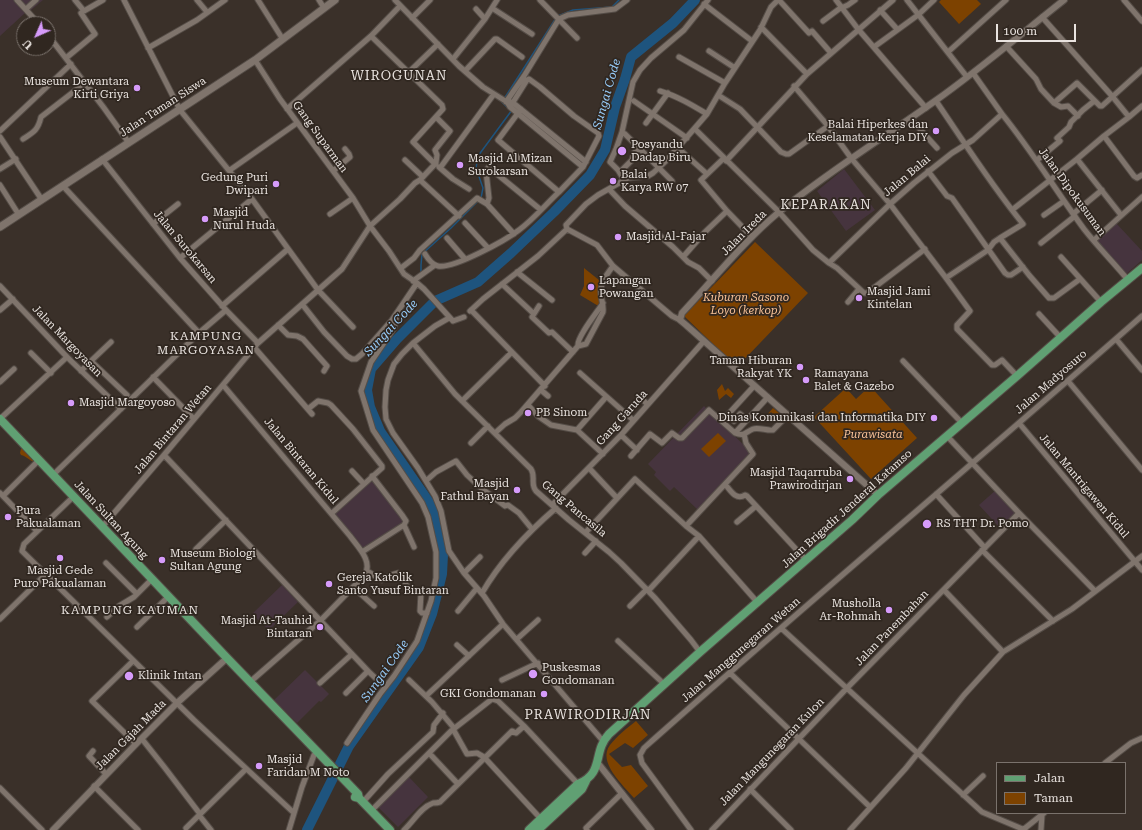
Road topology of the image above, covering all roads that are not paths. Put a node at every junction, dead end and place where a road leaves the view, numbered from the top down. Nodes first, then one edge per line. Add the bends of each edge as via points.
1 (17, 0) edge
2 (36, 0) edge
3 (75, 0) edge
4 (103, 0) edge
5 (124, 0) edge
6 (197, 0) edge
7 (225, 0) edge
8 (258, 0) edge
9 (319, 0) edge
10 (335, 0) edge
11 (395, 0) edge
12 (430, 0) edge
13 (497, 0) edge
14 (540, 0) edge
15 (627, 0) edge
16 (779, 0) edge
17 (836, 0) edge
18 (855, 0) edge
19 (893, 0) edge
20 (907, 0) edge
21 (934, 0) edge
22 (1006, 0) edge
23 (1064, 0) edge
24 (1124, 0) edge
25 (706, 2) edge
26 (400, 6) junction
27 (324, 8) junction
28 (492, 8) junction
29 (842, 8) junction
30 (26, 9) junction
31 (476, 9) dead end
32 (880, 10) junction
33 (84, 11) junction
34 (207, 12) junction
35 (918, 15) junction
36 (32, 16) edge
37 (1042, 17) junction
38 (412, 18) junction
39 (485, 19) junction
40 (559, 19) junction
41 (823, 21) dead end
42 (1142, 21) edge
43 (761, 27) junction
44 (858, 29) junction
45 (897, 29) junction
46 (532, 34) dead end
47 (371, 36) junction
48 (282, 38) junction
49 (577, 38) dead end
50 (752, 41) junction
51 (438, 44) junction
52 (56, 45) edge
53 (1006, 46) junction
54 (874, 47) junction
55 (148, 48) junction
56 (709, 51) dead end
57 (948, 52) junction
58 (831, 53) junction
59 (522, 57) dead end
60 (678, 57) dead end
61 (66, 58) junction
62 (453, 59) junction
63 (255, 60) junction
64 (71, 64) junction
65 (735, 68) junction
66 (1142, 70) edge
67 (409, 72) junction
68 (465, 72) junction
69 (807, 74) junction
70 (970, 75) junction
71 (85, 83) junction
72 (725, 83) junction
73 (794, 86) junction
74 (660, 91) dead end
75 (494, 94) junction
76 (668, 94) junction
77 (718, 95) junction
78 (1112, 96) junction
79 (634, 101) dead end
80 (936, 101) junction
81 (1096, 102) junction
82 (509, 103) junction
83 (1054, 103) junction
84 (1142, 106) edge
85 (926, 108) junction
86 (288, 109) junction
87 (180, 110) junction
88 (519, 111) junction
89 (653, 114) junction
90 (707, 114) junction
91 (1002, 114) junction
92 (1078, 116) junction
93 (436, 117) junction
94 (1129, 117) junction
95 (910, 118) junction
96 (297, 123) junction
97 (646, 123) dead end
98 (828, 126) junction
99 (758, 127) junction
100 (695, 129) junction
101 (0, 131) edge
102 (625, 134) dead end
103 (1104, 136) junction
104 (0, 137) edge
105 (23, 138) dead end
106 (687, 138) junction
107 (129, 143) junction
108 (965, 144) junction
109 (678, 148) junction
110 (937, 148) dead end
111 (345, 149) dead end
112 (639, 149) junction
113 (851, 158) junction
114 (16, 159) junction
115 (102, 159) junction
116 (1077, 159) junction
117 (405, 160) dead end
118 (725, 160) junction
119 (1037, 160) junction
120 (435, 164) junction
121 (584, 165) junction
122 (440, 168) junction
123 (658, 168) junction
124 (0, 169) edge
125 (230, 170) junction
126 (622, 170) dead end
127 (333, 171) junction
128 (928, 171) junction
129 (496, 172) junction
130 (706, 174) junction
131 (1142, 175) edge
132 (421, 178) junction
133 (624, 180) junction
134 (488, 181) junction
135 (672, 181) dead end
136 (1050, 181) junction
137 (0, 186) edge
138 (63, 186) junction
139 (469, 189) dead end
140 (609, 189) junction
141 (1102, 190) junction
142 (559, 192) junction
143 (1142, 197) edge
144 (353, 198) junction
145 (252, 199) junction
146 (42, 200) junction
147 (1064, 201) junction
148 (178, 204) dead end
149 (487, 204) junction
150 (890, 204) junction
151 (541, 210) junction
152 (1012, 210) junction
153 (727, 211) junction
154 (779, 212) junction
155 (330, 214) dead end
156 (19, 215) junction
157 (1044, 215) dead end
158 (1074, 215) junction
159 (1121, 215) junction
160 (459, 216) junction
161 (465, 223) dead end
162 (153, 224) junction
163 (370, 226) junction
164 (0, 227) edge
165 (567, 229) junction
166 (514, 234) junction
167 (752, 237) junction
168 (447, 238) dead end
169 (1000, 238) junction
170 (1094, 240) junction
171 (1041, 243) dead end
172 (488, 248) junction
173 (288, 249) junction
174 (925, 250) junction
175 (988, 250) junction
176 (425, 254) dead end
177 (683, 257) junction
178 (1061, 257) dead end
179 (180, 258) junction
180 (465, 259) junction
181 (829, 263) junction
182 (435, 265) junction
183 (613, 266) junction
184 (1023, 267) junction
185 (401, 268) junction
186 (1142, 268) edge
187 (517, 272) junction
188 (946, 278) junction
189 (1080, 279) junction
190 (1128, 280) junction
191 (712, 281) junction
192 (415, 282) junction
193 (502, 284) junction
194 (0, 286) edge
195 (859, 289) junction
196 (318, 290) junction
197 (13, 299) junction
198 (552, 300) dead end
199 (848, 302) dead end
200 (1101, 302) junction
201 (603, 303) junction
202 (302, 304) junction
203 (539, 306) dead end
204 (224, 308) junction
205 (0, 310) edge
206 (533, 313) junction
207 (396, 314) junction
208 (1039, 314) dead end
209 (1142, 316) edge
210 (448, 317) junction
211 (464, 317) dead end
212 (680, 320) junction
213 (278, 325) junction
214 (353, 327) dead end
215 (199, 333) junction
216 (1060, 337) junction
217 (1116, 339) junction
218 (704, 341) junction
219 (111, 342) dead end
220 (413, 343) junction
221 (256, 345) junction
222 (578, 346) junction
223 (512, 352) junction
224 (573, 352) junction
225 (31, 353) dead end
226 (67, 357) junction
227 (91, 361) junction
228 (903, 361) dead end
229 (14, 369) dead end
230 (81, 370) junction
231 (1142, 370) edge
232 (324, 371) dead end
233 (51, 373) junction
234 (580, 373) dead end
235 (1017, 376) junction
236 (153, 377) junction
237 (1068, 381) junction
238 (0, 382) edge
239 (223, 385) junction
240 (754, 386) junction
241 (543, 388) junction
242 (127, 395) dead end
243 (548, 396) dead end
244 (606, 397) junction
245 (768, 397) junction
246 (642, 399) dead end
247 (462, 401) junction
248 (648, 404) junction
249 (528, 405) junction
250 (121, 409) junction
251 (308, 409) junction
252 (312, 414) dead end
253 (728, 415) junction
254 (788, 415) junction
255 (0, 419) edge
256 (194, 419) junction
257 (633, 420) junction
258 (747, 420) junction
259 (722, 421) junction
260 (962, 423) junction
261 (1019, 423) junction
262 (488, 426) junction
263 (577, 430) junction
264 (495, 433) junction
265 (735, 433) junction
266 (744, 434) junction
267 (621, 435) junction
268 (947, 436) junction
269 (471, 443) dead end
270 (637, 450) junction
271 (603, 454) junction
272 (164, 456) junction
273 (631, 456) dead end
274 (39, 460) junction
275 (973, 463) junction
276 (589, 468) junction
277 (1142, 470) edge
278 (352, 471) dead end
279 (53, 475) junction
280 (372, 476) junction
281 (427, 480) junction
282 (364, 484) junction
283 (725, 484) junction
284 (2, 494) edge
285 (936, 494) junction
286 (878, 495) junction
287 (73, 497) junction
288 (617, 498) junction
289 (756, 506) junction
290 (554, 507) junction
291 (332, 513) junction
292 (1019, 513) junction
293 (226, 520) junction
294 (737, 522) dead end
295 (404, 525) junction
296 (686, 526) junction
297 (102, 527) junction
298 (532, 529) junction
299 (37, 531) junction
300 (586, 532) junction
301 (699, 536) junction
302 (596, 541) junction
303 (414, 546) dead end
304 (196, 549) dead end
305 (983, 549) junction
306 (362, 552) junction
307 (585, 553) dead end
308 (1142, 556) edge
309 (480, 557) dead end
310 (806, 560) junction
311 (1135, 562) junction
312 (106, 564) dead end
313 (367, 570) junction
314 (1142, 570) edge
315 (464, 573) junction
316 (46, 575) junction
317 (152, 580) junction
318 (407, 586) dead end
319 (353, 587) junction
320 (477, 588) junction
321 (647, 590) junction
322 (944, 590) junction
323 (1095, 591) junction
324 (433, 593) junction
325 (137, 594) junction
326 (482, 594) junction
327 (169, 596) junction
328 (758, 603) junction
329 (374, 606) dead end
330 (630, 606) dead end
331 (458, 611) dead end
332 (427, 613) junction
333 (106, 617) dead end
334 (0, 619) edge
335 (321, 620) junction
336 (538, 620) dead end
337 (1053, 621) junction
338 (503, 624) junction
339 (138, 627) dead end
340 (782, 628) junction
341 (517, 640) junction
342 (618, 641) dead end
343 (457, 645) dead end
344 (700, 652) junction
345 (1003, 652) junction
346 (352, 654) junction
347 (468, 656) junction
348 (227, 658) junction
349 (133, 661) junction
350 (538, 663) junction
351 (368, 671) junction
352 (730, 673) junction
353 (409, 680) dead end
354 (502, 680) dead end
355 (320, 683) dead end
356 (664, 684) junction
357 (253, 685) junction
358 (385, 687) junction
359 (847, 688) junction
360 (346, 693) dead end
361 (426, 696) junction
362 (177, 703) junction
363 (443, 714) junction
364 (524, 726) junction
365 (453, 729) junction
366 (1142, 738) edge
367 (142, 739) junction
368 (798, 739) junction
369 (604, 740) junction
370 (347, 743) dead end
371 (136, 744) junction
372 (94, 751) dead end
373 (429, 753) junction
374 (917, 754) junction
375 (314, 755) junction
376 (484, 757) junction
377 (597, 762) junction
378 (1105, 762) edge
379 (328, 766) junction
380 (246, 769) junction
381 (106, 774) junction
382 (983, 776) dead end
383 (586, 781) junction
384 (458, 784) junction
385 (578, 784) junction
386 (94, 786) junction
387 (0, 788) edge
388 (750, 789) junction
389 (622, 793) junction
390 (963, 795) junction
391 (361, 800) junction
392 (870, 807) junction
393 (371, 811) junction
394 (294, 813) junction
395 (1043, 814) edge
396 (199, 815) junction
397 (541, 818) junction
398 (186, 828) dead end
399 (789, 829) edge
400 (42, 830) edge
401 (53, 830) edge
402 (138, 830) edge
403 (211, 830) edge
404 (289, 830) edge
405 (390, 830) edge
406 (404, 830) edge
407 (529, 830) edge
408 (538, 830) edge
409 (587, 830) edge
410 (651, 830) edge
411 (691, 830) edge
412 (712, 830) edge
413 (850, 830) edge
414 (1025, 830) edge
415 (1041, 830) edge

1 - 30 street
2 - 30 street
3 - 33 street
4 - 33 street
5 - 55 street
6 - 34 street
7 - 34 street
8 - 48 street
9 - 27 street
10 - 27 main road, Jalan Taman Siswa
11 - 26 street
12 - 38 street
13 - 28 street
14 - 40 street
15 - 40 street via 615,9 568,15
16 - 43 street via 771,7
16 - 58 street
17 - 29 street
18 - 29 street
19 - 32 street
20 - 35 street
21 - 35 street
22 - 57 street
23 - 37 street, Jalan Ireda
24 - 42 street
25 - 50 street
25 - 133 street via 684,30 650,58 633,82 622,132 610,162
26 - 38 street
26 - 47 street
27 - 48 main road, Jalan Taman Siswa
28 - 39 street
28 - 46 street
29 - 41 street
29 - 44 street
30 - 36 street
31 - 39 street
32 - 44 street
32 - 45 street
33 - 61 street via 81,13 95,34
34 - 55 street
35 - 45 street
35 - 57 street
37 - 53 street, Jalan Ireda
37 - 78 street
38 - 51 street
39 - 62 street
40 - 49 street
40 - 82 street
43 - 50 street
43 - 69 street
44 - 54 street
44 - 58 street
45 - 54 street
47 - 67 street
47 - 86 street
48 - 63 main road, Jalan Taman Siswa
50 - 65 street
51 - 62 street
51 - 67 street
52 - 61 street
53 - 70 street, Jalan Ireda
53 - 83 street
54 - 85 street
55 - 87 street
56 - 65 street
57 - 70 street
58 - 69 street
59 - 68 street via 494,39
60 - 72 street
61 - 64 street
62 - 68 street
63 - 86 street, Gang Suparman
63 - 87 main road, Jalan Taman Siswa
64 - 71 street
64 - 101 street
65 - 72 street
66 - 78 street
67 - 93 street via 442,105
68 - 75 street
69 - 73 street
70 - 80 street, Jalan Ireda
70 - 91 street
71 - 105 street via 41,117 35,131
71 - 107 street
72 - 77 street
73 - 98 street
73 - 99 street
74 - 76 street
75 - 82 street
75 - 122 street
76 - 89 street
76 - 90 street via 688,102
77 - 90 street
77 - 99 street via 740,109
78 - 81 street via 1102,106
78 - 94 street
79 - 89 street
80 - 85 street, Jalan Ireda
80 - 108 street
81 - 83 street via 1077,83
81 - 92 street
82 - 88 street
82 - 121 street via 529,79 598,133 599,136
83 - 92 street via 1061,107 1068,106
84 - 94 street
85 - 95 street, Jalan Ireda
86 - 96 street, Gang Suparman
87 - 107 main road, Jalan Taman Siswa
87 - 125 street
88 - 121 street
88 - 142 street via 498,140
89 - 97 street
89 - 106 street
90 - 100 street
91 - 108 street, Jalan Balai
91 - 119 street, Jalan Dipokusuman
92 - 119 street via 1057,138 1060,141
93 - 120 street via 450,131 434,151 437,155
93 - 120 street via 413,142
94 - 103 street
95 - 110 street
95 - 113 street, Jalan Ireda
96 - 125 street
96 - 127 street, Gang Suparman
98 - 99 street via 789,154 781,152
98 - 113 street
99 - 118 street
100 - 106 street
100 - 118 street
102 - 112 street
103 - 116 street
103 - 131 street via 1134,176 1137,178
104 - 114 street
106 - 109 street
107 - 115 main road, Jalan Taman Siswa
108 - 128 street, Jalan Balai
108 - 152 street
109 - 123 street
109 - 130 street
111 - 127 street via 350,157
112 - 123 street
112 - 126 street
113 - 150 street
113 - 154 street, Jalan Ireda
114 - 124 street
114 - 146 street
115 - 138 main road, Jalan Taman Siswa
115 - 162 street, Jalan Surokarsan
116 - 136 street
116 - 141 street
117 - 132 street
118 - 130 street
118 - 154 street
119 - 136 street, Jalan Dipokusuman
120 - 122 street
120 - 132 street, Jalan Bintaran Wetan
121 - 142 street
122 - 139 street
123 - 133 street via 648,176
123 - 135 street
125 - 145 street
127 - 144 street, Gang Suparman
128 - 150 street, Jalan Balai
128 - 175 street via 947,196 952,198
129 - 134 street
129 - 134 street via 487,169
129 - 151 street
130 - 153 street via 701,181
132 - 160 street
132 - 163 street, Jalan Bintaran Wetan
133 - 140 street
134 - 149 street
136 - 147 street, Jalan Dipokusuman
136 - 152 street
137 - 156 street
138 - 146 main road, Jalan Taman Siswa
138 - 215 street
140 - 165 street via 586,204 566,225
140 - 177 street
141 - 158 street
141 - 159 street
142 - 151 street
143 - 159 street
144 - 155 street
144 - 163 street, Gang Suparman
145 - 173 street
145 - 179 street
146 - 156 main road, Jalan Taman Siswa
147 - 157 street
147 - 158 street, Jalan Dipokusuman
148 - 162 street
149 - 160 street via 477,198
149 - 166 street
150 - 174 street
150 - 181 street, Jalan Balai
151 - 166 street
152 - 169 street via 1024,224
153 - 167 street
153 - 177 street
154 - 167 street, Jalan Ireda
154 - 181 street via 813,250
156 - 164 main road, Jalan Taman Siswa
158 - 170 street, Jalan Dipokusuman
158 - 171 street
159 - 170 street
160 - 185 street
161 - 172 street
162 - 179 street, Jalan Surokarsan
163 - 185 street, Gang Suparman
163 - 196 street, Jalan Bintaran Wetan via 342,269
165 - 183 street via 597,245
165 - 187 street
166 - 172 street
167 - 191 street, Jalan Ireda
168 - 180 street
169 - 175 street
169 - 184 street
170 - 190 street, Jalan Dipokusuman
172 - 180 street
173 - 196 street
173 - 204 street
174 - 188 street
174 - 195 street via 867,293
175 - 184 street via 1008,275
175 - 188 street
176 - 182 street
177 - 191 street
178 - 189 street
179 - 204 street, Jalan Surokarsan
180 - 182 street via 455,264
181 - 195 street
182 - 192 street
183 - 201 street via 601,286
183 - 212 street
184 - 189 street via 1049,298 1054,298
185 - 192 street, Gang Suparman via 404,274
186 - 190 main road, Jalan Brigadir Jenderal Katamso
187 - 193 street
187 - 198 street
188 - 235 street via 970,311 957,325 957,329 992,364 995,365 1002,360
189 - 200 street
190 - 200 main road, Jalan Brigadir Jenderal Katamso
191 - 212 street, Jalan Ireda via 682,313
192 - 207 street
192 - 210 street, Gang Suparman
193 - 206 street
193 - 223 street via 471,311
194 - 197 street, Jalan Margoyasan
195 - 199 street
196 - 202 street, Jalan Bintaran Wetan
196 - 214 street
197 - 205 street
197 - 226 street, Jalan Margoyasan
200 - 216 main road, Jalan Brigadir Jenderal Katamso
201 - 222 street via 577,342
201 - 222 street via 602,312 587,342
202 - 207 street via 324,332 352,359 362,354
202 - 213 street, Jalan Bintaran Wetan
203 - 206 street
204 - 215 street
204 - 221 street, Jalan Surokarsan
206 - 224 street via 533,318
207 - 324 street via 394,328 371,362 361,391 373,430 422,503 428,517 436,552
208 - 216 street
209 - 217 street, Jalan Madyosuro
210 - 211 street via 454,322
210 - 220 street
212 - 218 street
213 - 221 street, Jalan Bintaran Wetan
213 - 232 street via 288,335 306,342 328,366
215 - 236 street
216 - 235 main road, Jalan Brigadir Jenderal Katamso
217 - 231 street
217 - 237 street, Jalan Madyosuro
218 - 240 street
218 - 248 street, Gang Garuda
219 - 227 street
220 - 247 street, Gang Pancasila
220 - 281 street via 392,369 386,390 385,413 393,433
221 - 239 street, Jalan Bintaran Wetan
221 - 251 street, Jalan Surokarsan
222 - 224 street
223 - 241 street
223 - 247 street
224 - 241 street
225 - 233 street
226 - 230 street, Jalan Margoyasan
226 - 233 street
227 - 230 street
227 - 242 street
228 - 260 street
229 - 238 street
230 - 250 street, Jalan Margoyasan
233 - 255 street
234 - 244 street
235 - 260 main road, Jalan Brigadir Jenderal Katamso
236 - 250 street
236 - 256 street
237 - 261 street, Jalan Madyosuro
237 - 277 street
239 - 256 street, Jalan Bintaran Wetan
239 - 291 street, Jalan Bintaran Kidul
240 - 245 street
240 - 253 street
241 - 243 street
241 - 249 street
244 - 257 street
244 - 263 street
245 - 254 street
245 - 258 street
246 - 248 street
247 - 262 street, Gang Pancasila
248 - 257 street, Gang Garuda
249 - 263 street via 551,425
249 - 264 street
250 - 279 street
251 - 252 street, Jalan Surokarsan
251 - 280 street via 318,401 331,405 338,412 380,463 382,468
253 - 258 street via 734,421 740,414
253 - 259 street
254 - 266 street via 773,430 754,428
254 - 286 street
255 - 274 main road, Jalan Sultan Agung
256 - 272 street, Jalan Bintaran Wetan
257 - 267 street, Gang Garuda
258 - 265 street
259 - 265 street
259 - 270 street via 709,410 682,438 672,433 662,443 650,434
260 - 268 main road, Jalan Brigadir Jenderal Katamso
261 - 275 street, Jalan Madyosuro
261 - 311 street, Jalan Mantrigawen Kidul
262 - 264 street, Gang Pancasila
262 - 269 street
263 - 271 street
264 - 290 street, Gang Pancasila via 532,471 533,488
265 - 266 street
266 - 283 street via 746,443 754,453
267 - 270 street
267 - 271 street, Gang Garuda
268 - 275 street
268 - 286 main road, Jalan Brigadir Jenderal Katamso
270 - 273 street
271 - 276 street, Gang Garuda
272 - 293 street
272 - 297 street, Jalan Bintaran Wetan
274 - 279 main road, Jalan Sultan Agung
274 - 284 street
275 - 285 street, Jalan Madyosuro
275 - 292 street
276 - 288 street
276 - 290 street, Gang Garuda
278 - 282 street
279 - 287 main road, Jalan Sultan Agung
280 - 282 street
280 - 295 street via 402,515 406,522
281 - 298 street via 456,460 481,488 519,513
281 - 315 street via 441,511 449,551
282 - 291 street
283 - 289 street via 736,496 746,495
283 - 296 street
284 - 299 street
285 - 305 street
285 - 340 street, Jalan Manggunegaran Wetan
286 - 310 main road, Jalan Brigadir Jenderal Katamso
287 - 297 main road, Jalan Sultan Agung
287 - 299 street
288 - 296 street via 636,479
288 - 300 street
289 - 294 street
289 - 310 street
290 - 298 street, Gang Garuda
290 - 300 street, Gang Pancasila
291 - 306 street, Jalan Bintaran Kidul
292 - 305 street, Jalan Panembahan
292 - 323 street
293 - 304 street
293 - 335 street
295 - 303 street
295 - 306 street
296 - 301 street
297 - 317 main road, Jalan Sultan Agung
298 - 326 street, Gang Garuda via 499,567
299 - 316 street via 24,544 22,551
300 - 302 street, Gang Pancasila
301 - 321 street
301 - 328 street
302 - 307 street
302 - 321 street, Gang Pancasila
305 - 322 street, Jalan Panembahan
305 - 337 street
306 - 313 street
308 - 311 street
309 - 315 street
310 - 328 main road, Jalan Brigadir Jenderal Katamso
311 - 314 street, Jalan Mantrigawen Kidul
311 - 323 street
312 - 325 street
313 - 318 street via 382,580 398,573
313 - 319 street
315 - 320 street
316 - 334 street
316 - 349 street
317 - 325 street
317 - 327 main road, Jalan Sultan Agung
319 - 329 street
319 - 335 street
320 - 326 street
320 - 331 street
321 - 330 street
321 - 344 street, Gang Pancasila
322 - 345 street
322 - 359 street, Jalan Panembahan
323 - 337 street
324 - 332 street
324 - 332 street via 424,592 420,596 420,611
325 - 333 street
326 - 338 street
327 - 339 street
327 - 348 main road, Jalan Sultan Agung
328 - 344 main road, Jalan Brigadir Jenderal Katamso
332 - 358 street via 414,646
335 - 346 street
335 - 357 street
336 - 341 street
337 - 345 street
338 - 341 street
338 - 347 street
340 - 352 street, Jalan Manggunegaran Wetan
340 - 359 street
341 - 350 street
342 - 356 street
343 - 347 street
344 - 356 main road, Jalan Brigadir Jenderal Katamso
345 - 374 street via 964,695
346 - 351 street
346 - 355 street
347 - 361 street
348 - 357 main road, Jalan Sultan Agung
348 - 362 street, Jalan Gajah Mada
349 - 362 street
349 - 371 street via 92,701
350 - 354 street
350 - 369 street
351 - 358 street
351 - 360 street
352 - 368 street
352 - 411 street, Jalan Manggunegaran Wetan via 641,752 644,767
353 - 361 street
356 - 369 main road, Jalan Brigadir Jenderal Katamso
357 - 375 main road, Jalan Sultan Agung via 258,698
357 - 379 main road, Jalan Sultan Agung
358 - 370 street
359 - 368 street, Jalan Mangunegaran Kulon
359 - 374 street
361 - 363 street
362 - 367 street, Jalan Gajah Mada
362 - 380 street
363 - 365 street
363 - 391 street via 434,725 433,732
364 - 365 street via 493,699
364 - 376 street via 516,733 512,730
364 - 385 street
365 - 373 street
365 - 376 street via 467,754 477,752
366 - 378 street
367 - 371 street, Jalan Gajah Mada
367 - 396 street
368 - 388 street, Jalan Mangunegaran Kulon
368 - 392 street
369 - 377 main road, Jalan Brigadir Jenderal Katamso
371 - 381 street, Jalan Gajah Mada
372 - 381 street via 89,756
373 - 384 street
373 - 393 street
374 - 390 street
374 - 392 street
375 - 379 main road, Jalan Sultan Agung
375 - 394 street
376 - 384 street
376 - 397 street
377 - 383 main road, Jalan Brigadir Jenderal Katamso
377 - 389 street
379 - 391 main road via 355,797
380 - 394 street
380 - 396 street
381 - 386 street, Jalan Gajah Mada
382 - 390 street
383 - 385 main road
383 - 408 main road, Jalan Brigadir Jenderal Katamso via 582,789
384 - 406 street via 439,803 433,803 424,809
385 - 397 main road
386 - 401 street, Jalan Gajah Mada
386 - 402 street
387 - 400 street
388 - 399 street
388 - 412 street, Jalan Mangunegaran Kulon
389 - 409 street via 586,828
389 - 410 street
390 - 414 street via 986,815
391 - 393 main road
392 - 413 street
393 - 405 main road
394 - 404 street
395 - 414 street
395 - 415 street
396 - 398 street
396 - 403 street
397 - 407 main road

